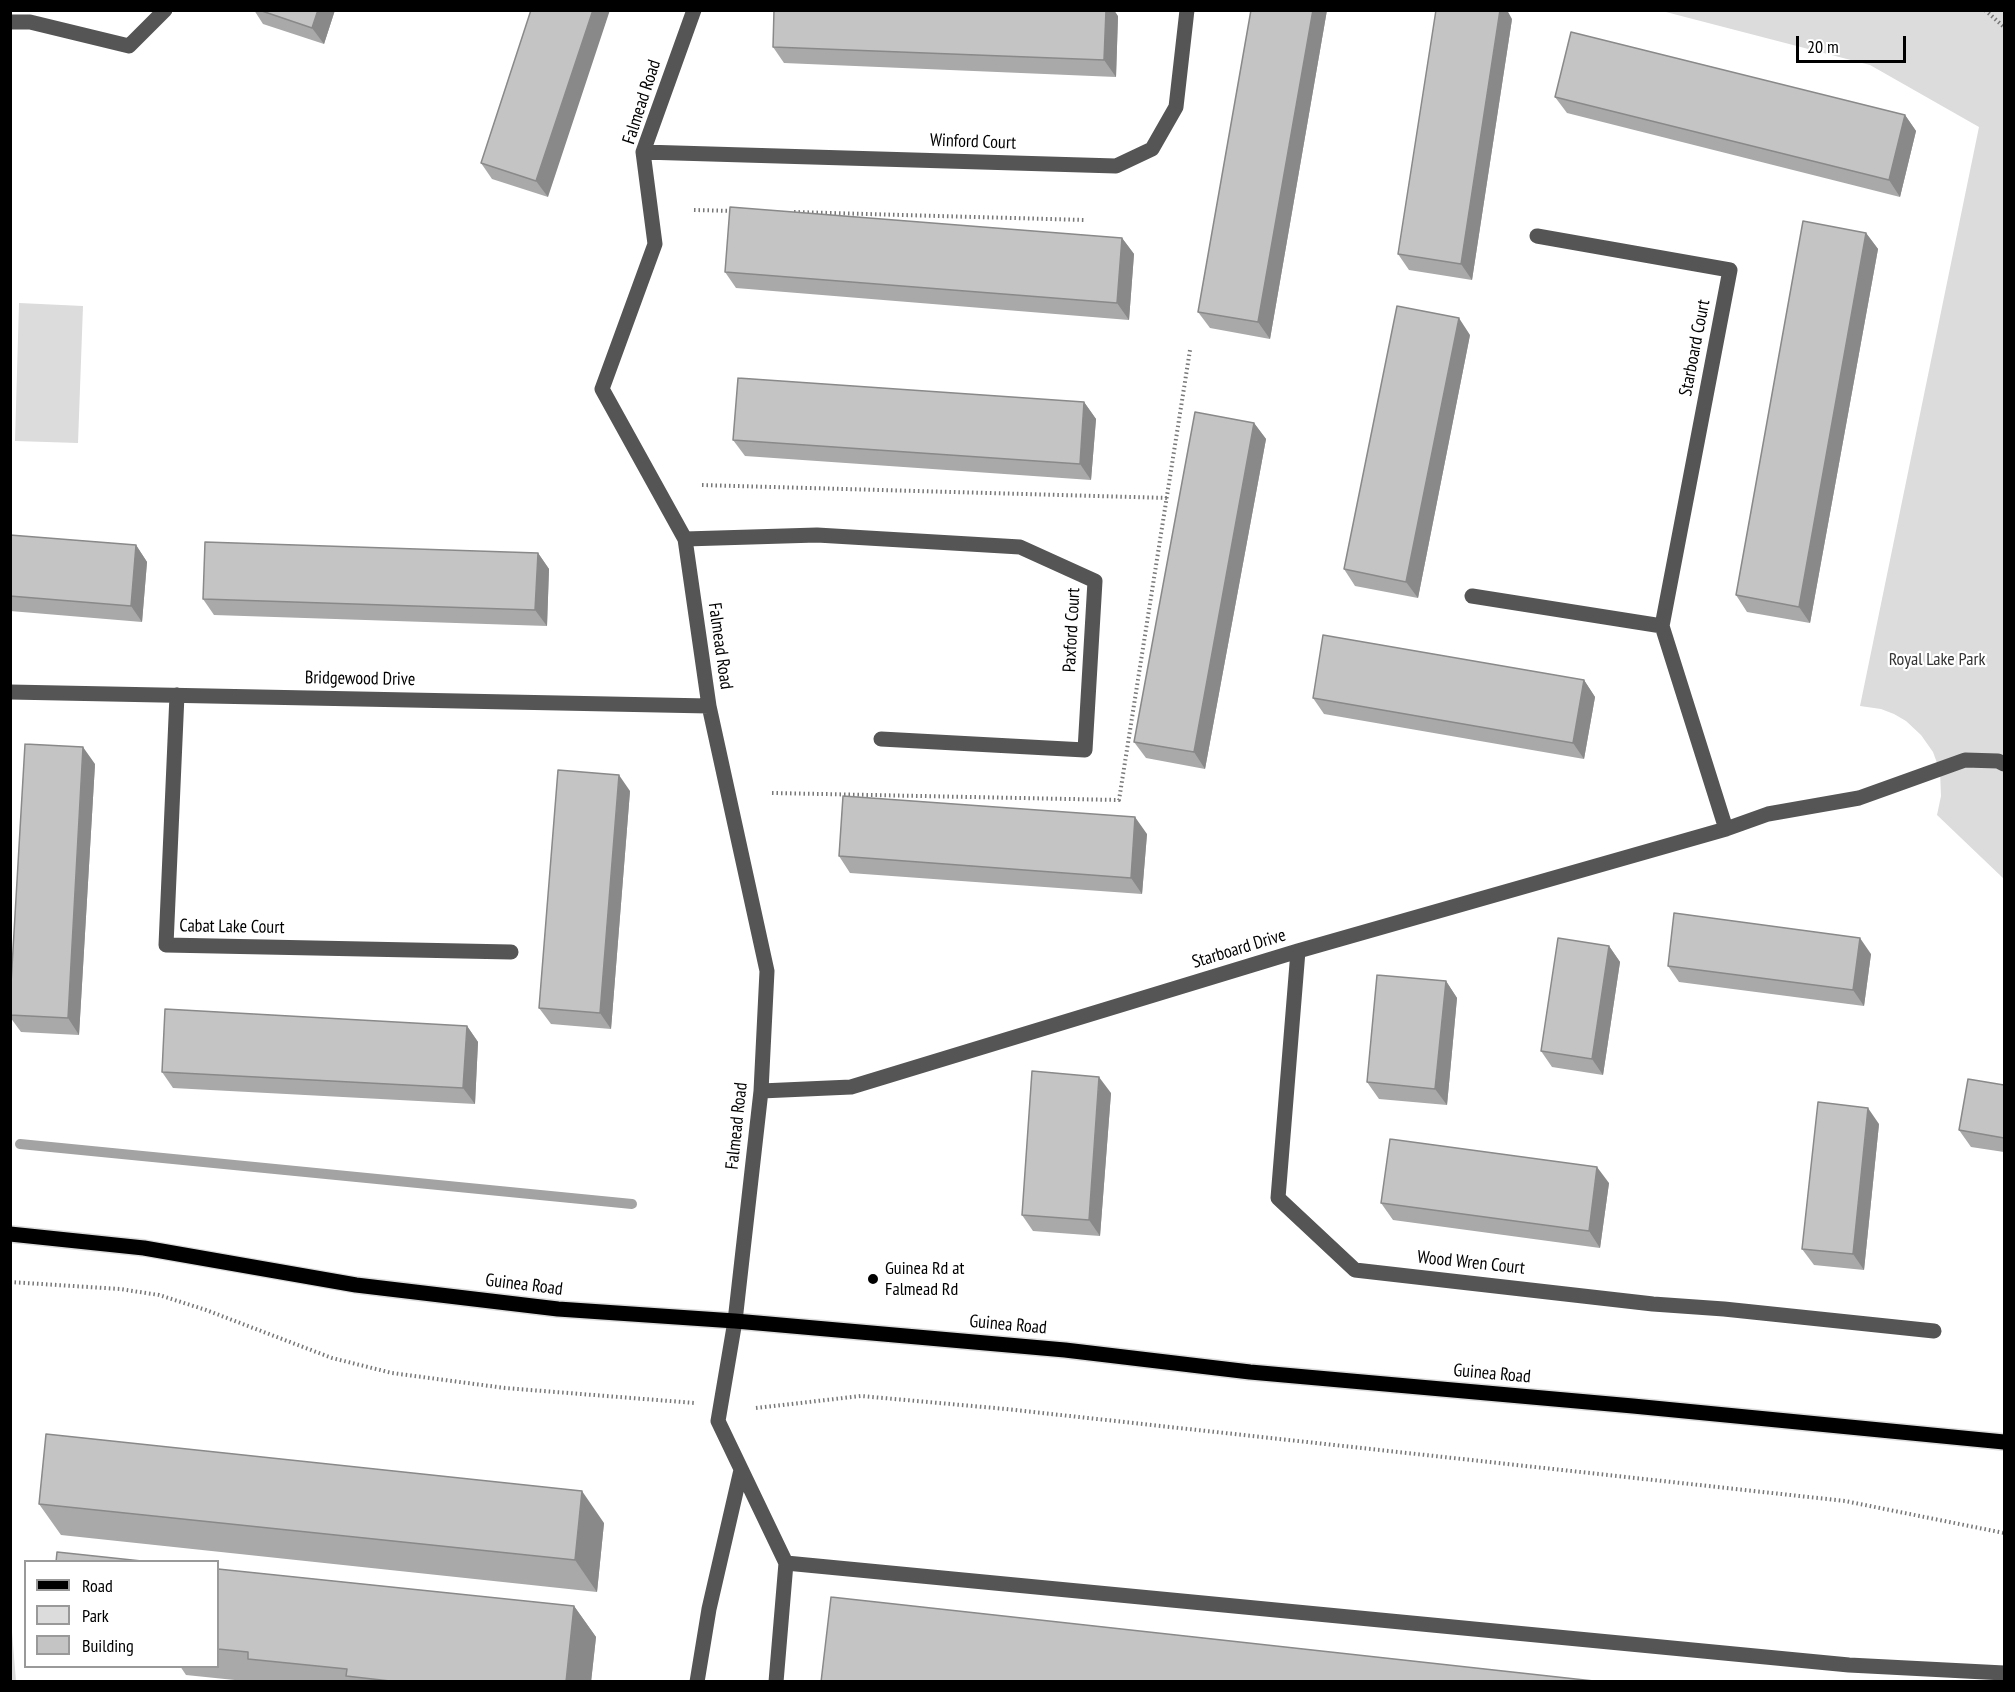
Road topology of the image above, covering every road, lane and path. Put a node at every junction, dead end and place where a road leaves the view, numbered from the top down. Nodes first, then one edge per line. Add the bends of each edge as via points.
1 (165, 10) edge
2 (694, 10) edge
3 (1187, 10) edge
4 (1985, 10) edge
5 (10, 22) edge
6 (2004, 27) edge
7 (643, 152) junction
8 (694, 210) dead end
9 (741, 211) edge
10 (788, 212) edge
11 (1084, 220) dead end
12 (1537, 236) dead end
13 (1190, 350) dead end
14 (702, 485) dead end
15 (1167, 498) junction
16 (685, 539) junction
17 (1472, 596) dead end
18 (1662, 626) junction
19 (10, 692) edge
20 (177, 695) junction
21 (709, 706) junction
22 (881, 739) dead end
23 (2004, 764) edge
24 (772, 793) dead end
25 (1726, 829) junction
26 (1298, 951) junction
27 (511, 952) dead end
28 (761, 1091) junction
29 (10, 1234) edge
30 (10, 1282) edge
31 (735, 1321) junction
32 (1934, 1331) dead end
33 (695, 1403) dead end
34 (756, 1408) dead end
35 (2004, 1442) edge
36 (741, 1470) junction
37 (2004, 1533) edge
38 (786, 1563) junction
39 (2004, 1673) edge
40 (697, 1682) edge
41 (776, 1682) edge

1 - 5 street via 129,46 30,22
2 - 7 street, Falmead Road
3 - 7 street, Winford Court via 1176,107 1152,149 1116,166
4 - 6 path
7 - 16 street, Falmead Road via 655,244 602,388
8 - 9 path
10 - 11 path
12 - 18 street, Starboard Court via 1730,270
13 - 15 path
14 - 15 path
15 - 24 path via 1119,800
16 - 21 street, Falmead Road
16 - 22 street, Paxford Court via 817,535 1020,547 1095,581 1085,750
17 - 18 street
18 - 25 street, Starboard Court
19 - 20 street, Bridgewood Drive
20 - 21 street, Bridgewood Drive
20 - 27 street, Cabat Lake Court via 166,945
21 - 28 street, Falmead Road via 767,971
23 - 25 street, Starboard Drive via 1965,760 1859,798 1768,814
25 - 26 street, Starboard Drive
26 - 28 street, Starboard Drive via 851,1087
26 - 32 street, Wood Wren Court via 1278,1198 1355,1270
28 - 31 street, Falmead Road
29 - 31 main road, Guinea Road via 144,1248 356,1285 558,1309
30 - 33 path via 159,1295 332,1358 392,1373 505,1388
31 - 35 main road, Guinea Road
31 - 36 street, Falmead Road via 718,1421
34 - 37 path via 861,1396 1006,1409 1845,1500
36 - 38 street
36 - 40 street via 709,1609
38 - 39 street via 1838,1664
38 - 41 street

